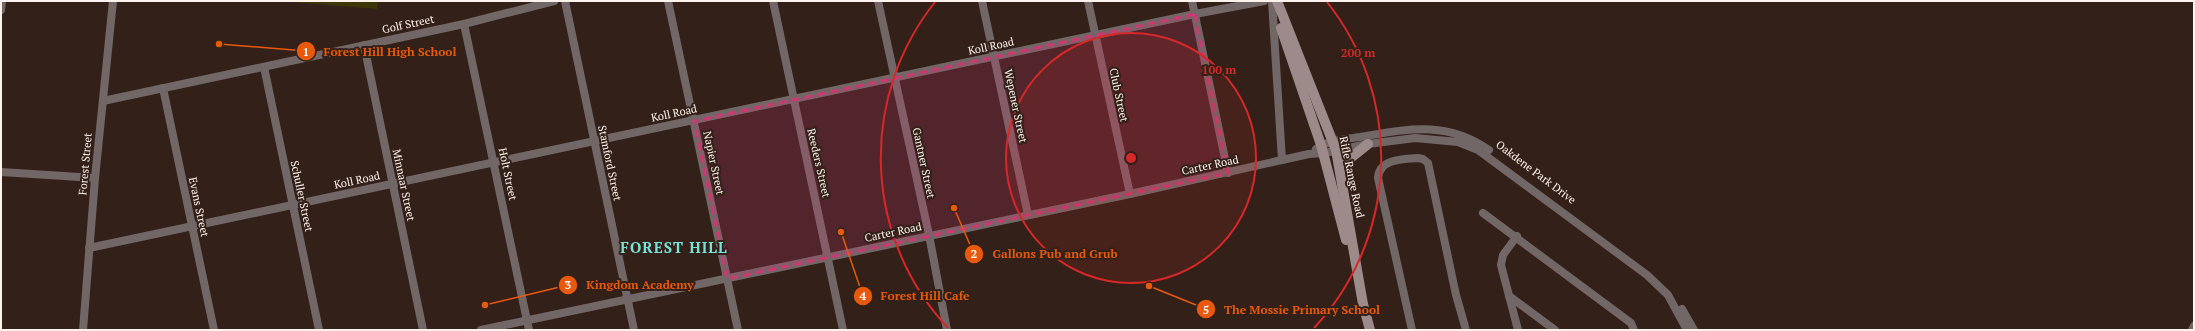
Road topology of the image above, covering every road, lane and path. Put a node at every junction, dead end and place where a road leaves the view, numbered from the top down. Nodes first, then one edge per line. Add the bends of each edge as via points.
1 (2, 1) edge
2 (113, 1) edge
3 (554, 1) edge
4 (565, 1) edge
5 (668, 1) edge
6 (773, 1) edge
7 (878, 1) edge
8 (982, 1) edge
9 (1088, 1) edge
10 (1192, 1) edge
11 (1264, 1) edge
12 (1272, 1) edge
13 (1276, 1) edge
14 (1, 10) edge
15 (1195, 14) junction
16 (1280, 15) junction
17 (464, 24) junction
18 (1095, 36) junction
19 (364, 45) junction
20 (995, 57) junction
21 (264, 67) junction
22 (894, 78) junction
23 (163, 88) junction
24 (794, 100) junction
25 (103, 102) junction
26 (694, 121) junction
27 (1446, 135) junction
28 (594, 141) junction
29 (1368, 144) junction
30 (1335, 146) junction
31 (1322, 149) junction
32 (1282, 160) junction
33 (494, 162) junction
34 (1341, 171) junction
35 (1, 172) edge
36 (1228, 173) junction
37 (95, 178) junction
38 (392, 183) junction
39 (1130, 194) junction
40 (293, 205) junction
41 (1483, 213) dead end
42 (1028, 215) junction
43 (192, 228) junction
44 (929, 235) junction
45 (1517, 236) junction
46 (89, 248) junction
47 (828, 257) junction
48 (727, 279) junction
49 (1509, 296) junction
50 (628, 299) junction
51 (526, 320) junction
52 (2194, 326) edge
53 (83, 330) edge
54 (214, 330) edge
55 (319, 330) edge
56 (423, 330) edge
57 (481, 330) edge
58 (529, 330) edge
59 (634, 330) edge
60 (738, 330) edge
61 (844, 330) edge
62 (947, 330) edge
63 (1365, 330) edge
64 (1370, 330) edge
65 (1412, 330) edge
66 (1466, 330) edge
67 (1518, 330) edge
68 (1555, 330) edge
69 (1634, 330) edge
70 (1687, 330) edge
71 (1694, 330) edge
72 (2192, 330) edge

1 - 14 street
2 - 25 street, Forest Street
3 - 17 street, Golf Street
4 - 28 street, Stamford Street
5 - 26 street, Napier Street
6 - 24 street, Reeders Street
7 - 22 street, Gantner Street
8 - 20 street, Wepener Street
9 - 18 street, Club Street
10 - 15 street
11 - 15 street, Koll Road
12 - 32 street
13 - 16 main road
15 - 18 street, Koll Road
15 - 36 street
16 - 30 main road, Rifle Range Road
16 - 31 main road, Rifle Range Road
17 - 19 street, Golf Street
17 - 33 street, Holt Street
18 - 20 street, Koll Road
18 - 39 street, Club Street
19 - 21 street, Golf Street
19 - 38 street, Minnaar Street
20 - 22 street, Koll Road
20 - 42 street, Wepener Street
21 - 23 street, Golf Street
21 - 40 street, Schuller Street
22 - 24 street, Koll Road
22 - 44 street, Gantner Street
23 - 25 street, Golf Street
23 - 43 street, Evans Street
24 - 26 street, Koll Road
24 - 47 street, Reeders Street
25 - 37 street, Forest Street
26 - 28 street, Koll Road
26 - 48 street, Napier Street
27 - 29 street, Oakdene Park Drive
27 - 30 street, Oakdene Park Drive via 1427,129 1403,129
27 - 70 street, Oakdene Park Drive via 1478,150 1647,275 1668,296
27 - 71 street, Oakdene Park Drive via 1461,134 1484,147 1633,258 1672,294
28 - 33 street, Koll Road
28 - 50 street, Stamford Street
29 - 30 street, Oakdene Park Drive
29 - 34 main road via 1348,160
30 - 31 street, Oakdene Park Drive
30 - 34 main road, Rifle Range Road
31 - 32 street, Carter Road
31 - 63 main road, Rifle Range Road
32 - 36 street, Carter Road
33 - 38 street, Koll Road
33 - 51 street, Holt Street
34 - 64 main road, Rifle Range Road via 1363,304
35 - 37 street
36 - 39 street, Carter Road
37 - 46 street, Forest Street
38 - 40 street, Koll Road
38 - 56 street, Minnaar Street
39 - 42 street, Carter Road
40 - 43 street, Koll Road
40 - 55 street, Schuller Street
41 - 45 street
42 - 44 street, Carter Road
43 - 46 street, Koll Road
43 - 54 street, Evans Street
44 - 47 street, Carter Road
44 - 62 street, Gantner Street
45 - 49 street via 1503,256 1501,265
45 - 69 street via 1631,323
46 - 53 street, Forest Street
47 - 48 street, Carter Road
47 - 61 street, Reeders Street
48 - 50 street, Carter Road
48 - 60 street, Napier Street
49 - 67 street
49 - 68 street
50 - 51 street, Carter Road
50 - 59 street, Stamford Street
51 - 57 street, Carter Road
51 - 58 street, Holt Street
52 - 72 street
65 - 66 street via 1378,178 1380,169 1388,163 1418,158 1428,163

